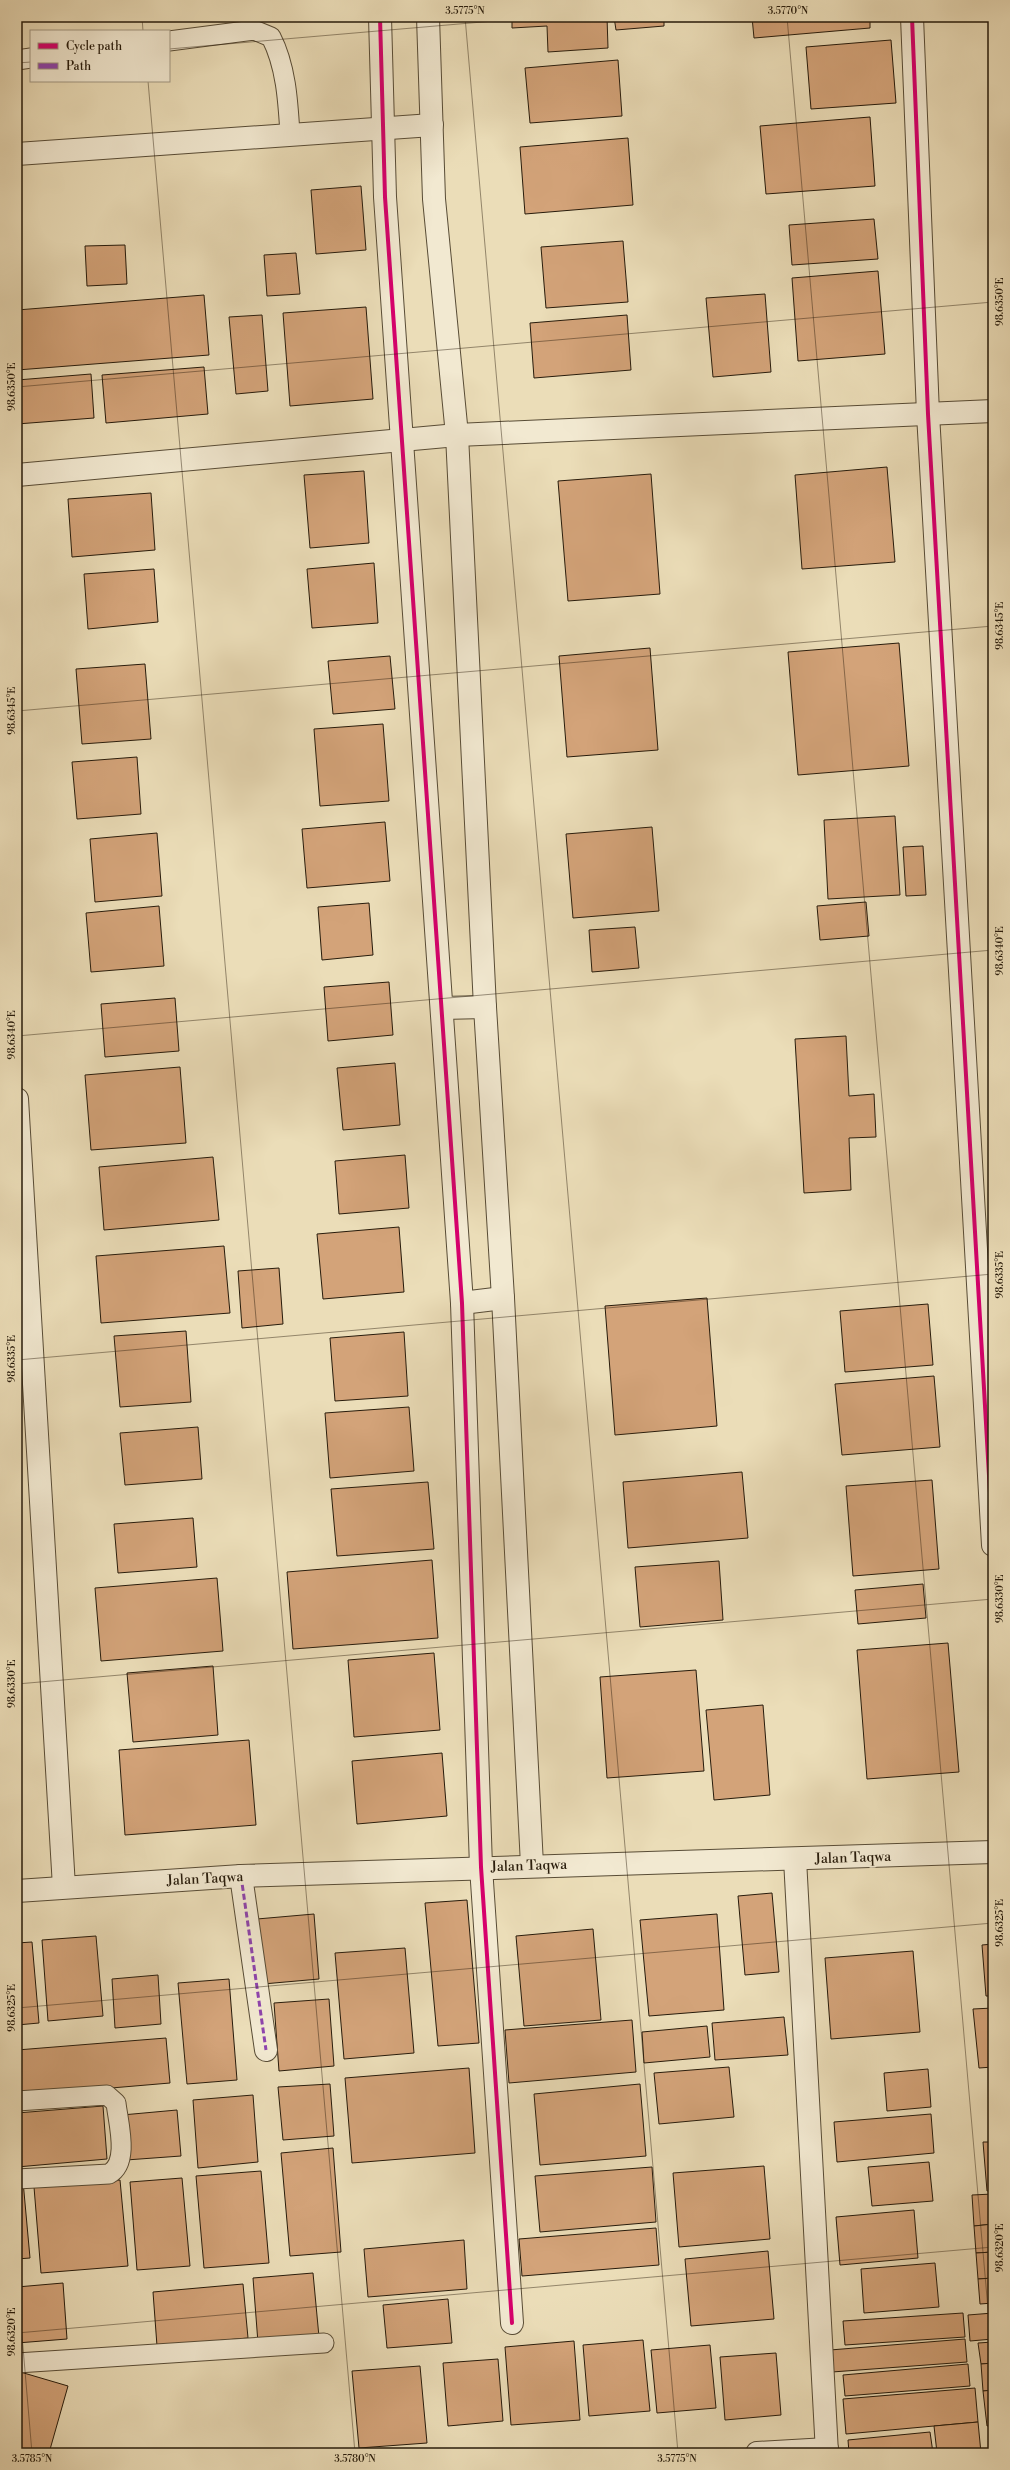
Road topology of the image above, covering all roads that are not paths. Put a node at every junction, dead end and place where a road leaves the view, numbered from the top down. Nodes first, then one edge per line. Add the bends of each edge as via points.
1 (380, 17) edge
2 (428, 17) edge
3 (912, 17) edge
4 (170, 41) edge
5 (30, 58) edge
6 (17, 60) edge
7 (432, 125) junction
8 (384, 127) junction
9 (290, 134) junction
10 (17, 154) edge
11 (993, 410) edge
12 (928, 414) junction
13 (458, 435) junction
14 (401, 440) junction
15 (17, 475) edge
16 (485, 1007) junction
17 (442, 1008) junction
18 (17, 1099) edge
19 (503, 1298) junction
20 (462, 1303) junction
21 (993, 1545) edge
22 (993, 1852) edge
23 (795, 1859) junction
24 (532, 1865) junction
25 (481, 1867) junction
26 (241, 1876) junction
27 (64, 1887) junction
28 (17, 1891) edge
29 (266, 2050) dead end
30 (17, 2101) edge
31 (17, 2179) edge
32 (512, 2323) dead end
33 (324, 2343) dead end
34 (17, 2363) edge
35 (827, 2451) edge
36 (757, 2453) edge

1 - 8 street
2 - 7 street
3 - 12 street
4 - 9 lane via 254,30 271,37 279,52 288,97
5 - 6 lane
7 - 8 street
7 - 13 street via 434,200
8 - 9 street
8 - 14 street via 385,197
9 - 10 street
11 - 12 street
12 - 13 street
12 - 21 street
13 - 14 street
13 - 16 street
14 - 15 street
14 - 17 street
16 - 17 street
16 - 19 street
17 - 20 street
18 - 27 street
19 - 20 street
19 - 24 street
20 - 25 street
22 - 23 street, Jalan Taqwa
23 - 24 street, Jalan Taqwa
23 - 35 street
24 - 25 street, Jalan Taqwa
25 - 26 street, Jalan Taqwa
25 - 32 street
26 - 27 street, Jalan Taqwa
26 - 29 street
27 - 28 street, Jalan Taqwa
30 - 31 lane via 107,2095 116,2103 121,2154 119,2166 109,2174
33 - 34 lane
35 - 36 street

